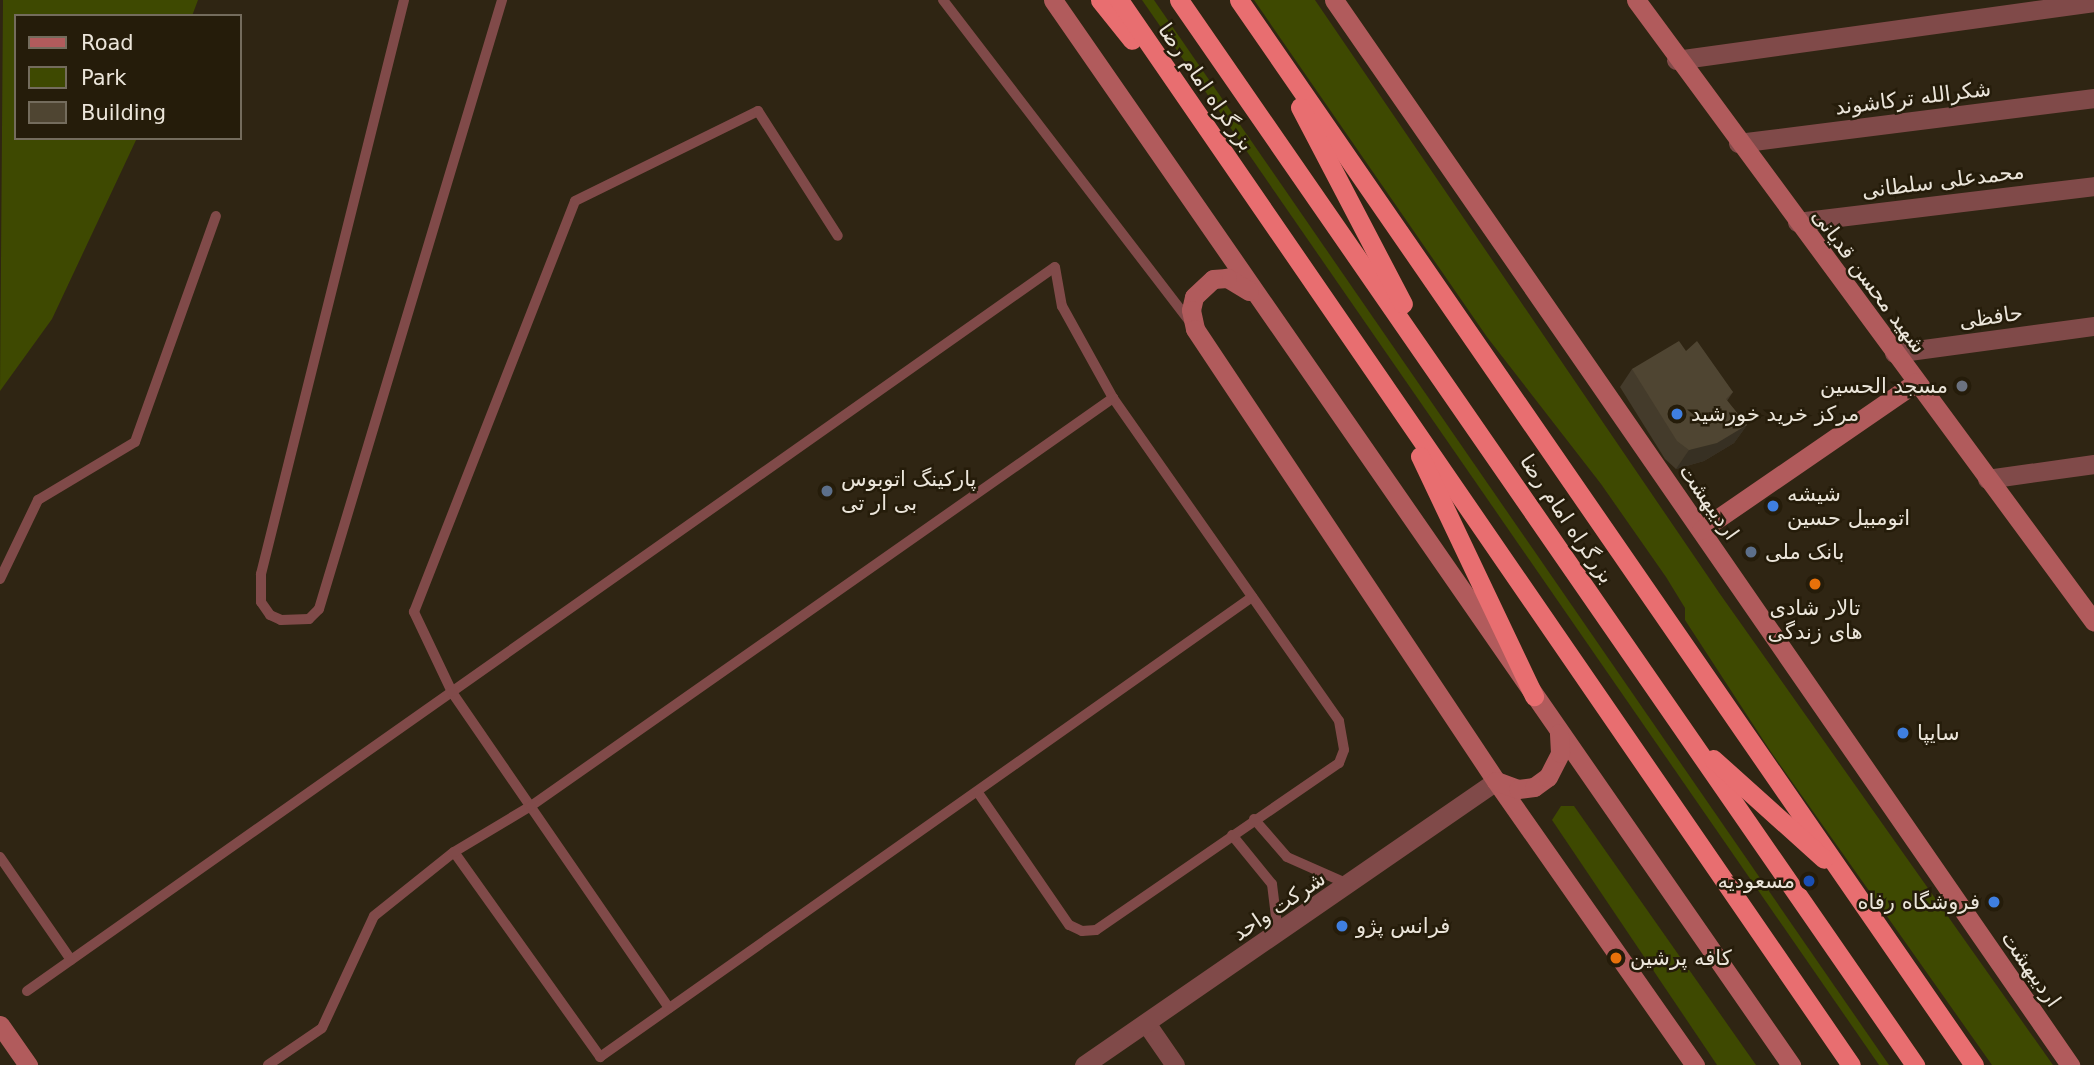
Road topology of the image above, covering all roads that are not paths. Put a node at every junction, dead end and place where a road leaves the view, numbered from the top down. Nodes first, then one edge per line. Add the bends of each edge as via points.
1 (404, 0) edge
2 (502, 0) edge
3 (943, 0) edge
4 (1053, 0) edge
5 (1100, 0) edge
6 (1119, 0) edge
7 (1179, 0) edge
8 (1239, 0) edge
9 (1334, 0) edge
10 (1350, 0) edge
11 (1636, 0) edge
12 (2094, 2) edge
13 (1263, 35) junction
14 (1359, 36) junction
15 (1676, 60) junction
16 (2094, 98) edge
17 (1738, 143) junction
18 (1220, 146) junction
19 (2094, 186) edge
20 (216, 216) dead end
21 (1797, 222) junction
22 (838, 236) dead end
23 (1253, 293) junction
24 (2094, 326) edge
25 (1195, 328) junction
26 (1894, 353) junction
27 (1439, 373) junction
28 (1916, 382) junction
29 (1113, 398) junction
30 (1394, 401) junction
31 (2094, 464) edge
32 (1987, 479) junction
33 (1701, 530) junction
34 (0, 579) edge
35 (1252, 597) junction
36 (2090, 611) edge
37 (452, 692) junction
38 (1534, 696) junction
39 (1559, 732) junction
40 (1689, 738) junction
41 (1496, 781) junction
42 (979, 794) junction
43 (531, 806) junction
44 (1254, 819) junction
45 (1232, 835) junction
46 (454, 852) junction
47 (0, 858) edge
48 (1848, 880) junction
49 (1350, 885) junction
50 (1278, 934) junction
51 (71, 960) junction
52 (27, 991) dead end
53 (670, 1008) junction
54 (1146, 1023) junction
55 (0, 1025) edge
56 (28, 1065) edge
57 (268, 1065) edge
58 (1084, 1065) edge
59 (1175, 1065) edge
60 (1695, 1065) edge
61 (1791, 1065) edge
62 (1851, 1065) edge
63 (1915, 1065) edge
64 (1974, 1065) edge
65 (2070, 1065) edge

1 - 2 lane via 261,574 261,601 270,615 281,620 309,619 319,609
3 - 25 lane
4 - 23 main road
5 - 18 highway
6 - 18 highway, بزرگراه امام رضا
7 - 27 highway, بزرگراه امام رضا
8 - 13 highway
9 - 14 main road, اردیبهشت
10 - 14 main road
11 - 15 main road, شهید محسن قدیانی
12 - 15 street
13 - 27 highway
13 - 48 highway
14 - 33 main road, اردیبهشت
15 - 17 main road, شهید محسن قدیانی
16 - 17 street, شکرالله ترکاشوند
17 - 21 main road, شهید محسن قدیانی
18 - 30 highway, بزرگراه امام رضا
19 - 21 street, محمدعلی سلطانی
20 - 34 lane via 135,442 38,500
21 - 26 main road, شهید محسن قدیانی
22 - 37 lane via 758,111 575,201 414,612
23 - 25 main road via 1227,278 1213,279 1194,297
23 - 38 main road
24 - 26 street, حافظی
25 - 41 main road
26 - 28 main road, شهید محسن قدیانی
27 - 40 highway, بزرگراه امام رضا
28 - 32 main road, شهید محسن قدیانی
28 - 33 main road
29 - 35 lane
29 - 37 lane via 1062,306 1055,267
29 - 43 lane
30 - 38 highway
30 - 62 highway, بزرگراه امام رضا
31 - 32 street
32 - 36 main road, شهید محسن قدیانی
33 - 65 main road, اردیبهشت
35 - 42 lane
35 - 44 lane via 1339,721 1344,750 1339,763
37 - 43 lane
37 - 51 lane
38 - 39 main road
39 - 41 main road via 1560,753 1548,777 1534,787 1518,789
39 - 61 main road
40 - 48 highway
40 - 63 highway, بزرگراه امام رضا
41 - 49 street, شرکت واحد
41 - 60 main road
42 - 45 lane via 1069,925 1082,931 1096,930
42 - 53 lane
43 - 46 lane
43 - 53 lane
44 - 45 lane
44 - 49 lane via 1287,857
45 - 50 lane via 1272,884 1278,904
46 - 53 lane via 600,1058
46 - 57 lane via 374,916 322,1028
47 - 51 lane
48 - 64 highway
49 - 50 street, شرکت واحد
50 - 54 street, شرکت واحد
51 - 52 lane
54 - 58 street, شرکت واحد
54 - 59 street
55 - 56 main road

